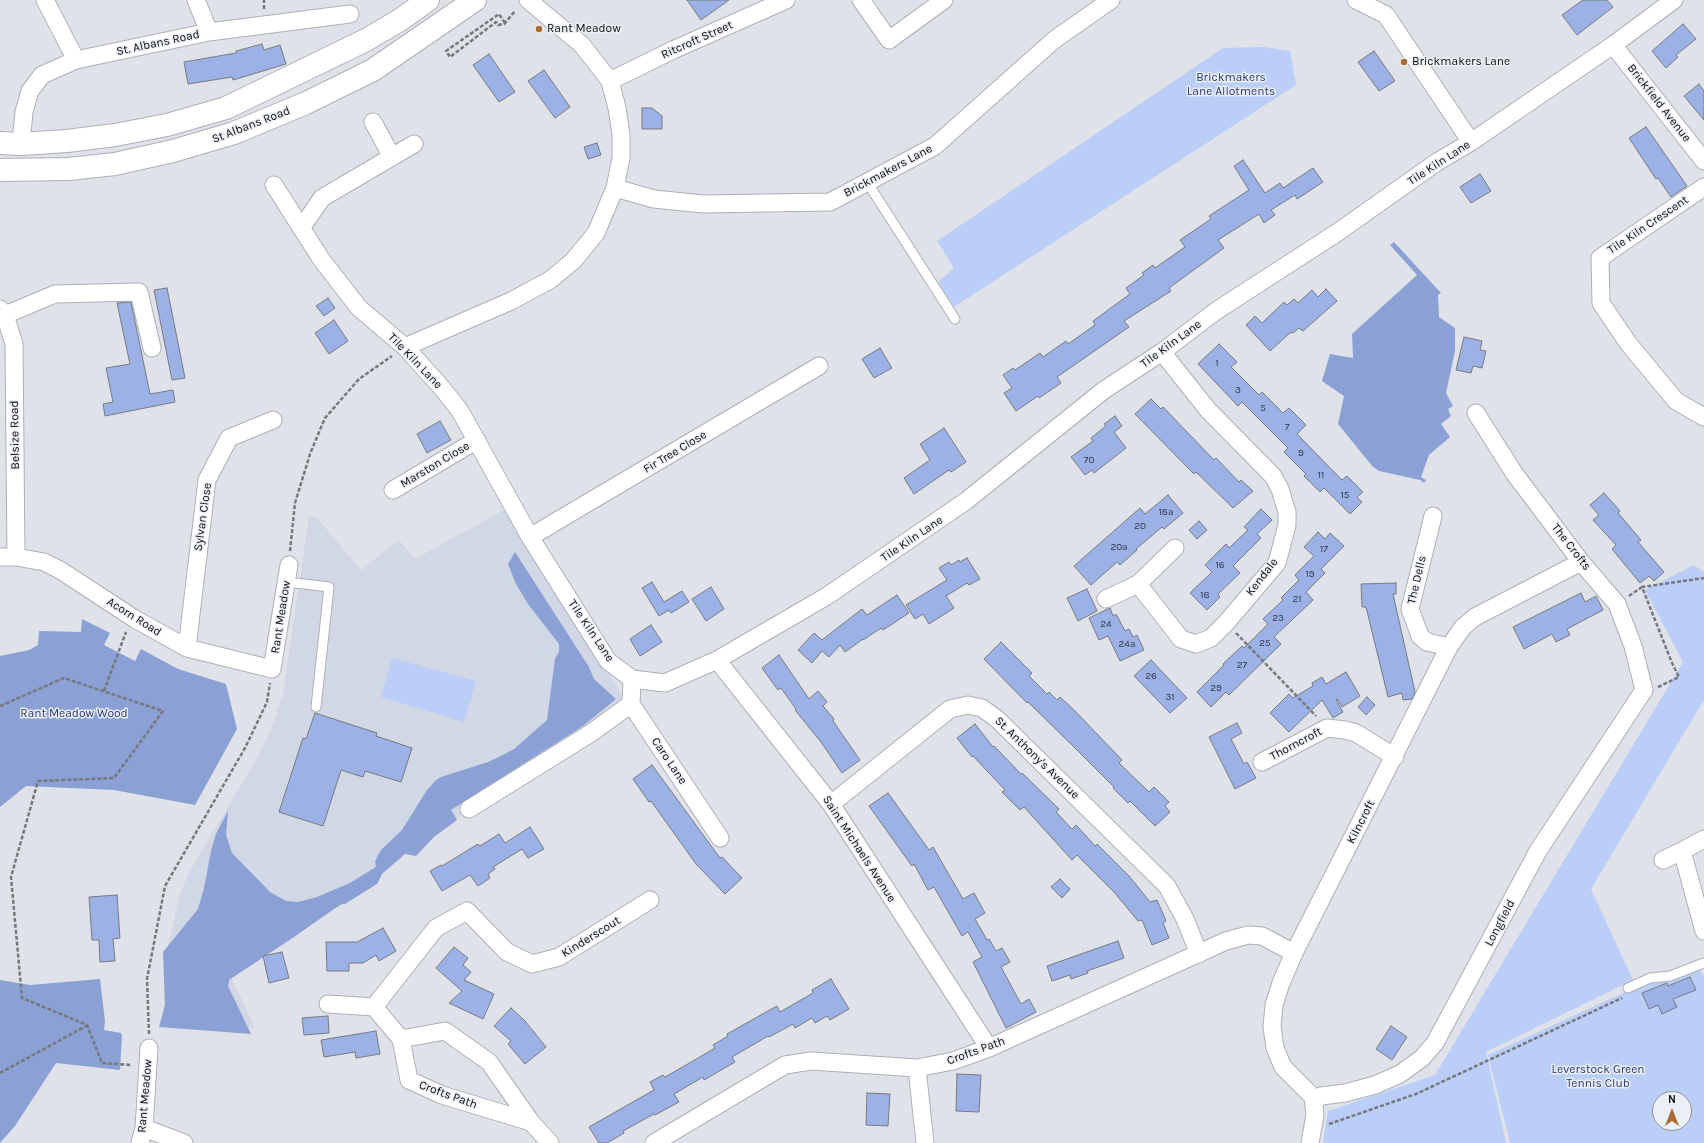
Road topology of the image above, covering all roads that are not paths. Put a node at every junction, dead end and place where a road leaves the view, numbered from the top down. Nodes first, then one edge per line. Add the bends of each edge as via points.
1 (45, 0) edge
2 (196, 0) edge
3 (428, 0) edge
4 (475, 0) edge
5 (528, 0) edge
6 (786, 0) edge
7 (861, 0) edge
8 (944, 0) edge
9 (1111, 0) edge
10 (1356, 0) edge
11 (1668, 2) edge
12 (350, 14) dead end
13 (209, 32) junction
14 (1613, 45) junction
15 (76, 60) junction
16 (610, 81) junction
17 (373, 122) dead end
18 (1471, 142) junction
19 (10, 143) edge
20 (414, 144) dead end
21 (392, 157) junction
22 (1704, 161) edge
23 (0, 170) edge
24 (867, 182) junction
25 (274, 186) dead end
26 (1704, 187) edge
27 (615, 188) junction
28 (302, 228) junction
29 (2, 312) edge
30 (955, 319) dead end
31 (405, 347) junction
32 (152, 348) dead end
33 (1162, 352) junction
34 (819, 366) dead end
35 (1476, 413) dead end
36 (1704, 417) edge
37 (273, 420) dead end
38 (478, 440) junction
39 (393, 490) dead end
40 (1433, 516) dead end
41 (530, 537) junction
42 (1175, 548) dead end
43 (8, 557) edge
44 (1581, 562) junction
45 (288, 574) joint
46 (1138, 584) junction
47 (1106, 599) dead end
48 (1449, 647) junction
49 (187, 648) junction
50 (716, 660) junction
51 (272, 669) joint
52 (632, 679) junction
53 (1644, 690) joint
54 (631, 704) junction
55 (316, 707) dead end
56 (1395, 757) junction
57 (1262, 762) dead end
58 (831, 804) junction
59 (469, 809) dead end
60 (720, 838) dead end
61 (1704, 839) edge
62 (1682, 851) junction
63 (1663, 860) dead end
64 (650, 900) dead end
65 (1704, 931) edge
66 (1294, 953) junction
67 (1199, 954) junction
68 (1704, 963) edge
69 (1628, 992) road end
70 (328, 1004) dead end
71 (374, 1007) junction
72 (401, 1039) junction
73 (149, 1048) road end
74 (989, 1048) junction
75 (917, 1068) junction
76 (1314, 1102) junction
77 (531, 1122) junction
78 (142, 1136) edge
79 (1311, 1136) edge
80 (184, 1143) edge
81 (550, 1143) edge
82 (654, 1143) edge
83 (924, 1143) edge

1 - 15 street
2 - 13 street
3 - 19 main road, St Albans Road via 366,40 226,108 167,125 115,134 67,141
4 - 23 main road, St Albans Road via 373,70 306,103 234,133 173,151 115,164 69,169
5 - 16 street via 582,45
6 - 16 street, Ritcroft Street
7 - 8 street via 889,40
9 - 24 street, Brickmakers Lane via 1054,40 935,146
10 - 18 street via 1386,16
11 - 14 street, Tile Kiln Lane
12 - 13 street, St. Albans Road
13 - 15 street, St. Albans Road
14 - 18 street, Tile Kiln Lane
14 - 22 street, Brickfield Avenue
15 - 19 street, St. Albans Road via 42,75 30,90 24,112
16 - 27 street via 621,134 621,158
17 - 21 street
18 - 33 street, Tile Kiln Lane via 1437,162 1338,232 1216,312
20 - 21 street
21 - 28 street via 322,198
24 - 27 street, Brickmakers Lane via 830,202 702,204 654,199
24 - 30 lane
25 - 28 street, Tile Kiln Lane
26 - 36 street, Tile Kiln Crescent via 1600,258 1601,303 1628,344 1676,401
27 - 31 street via 596,233 573,261 550,280 511,301
28 - 31 street, Tile Kiln Lane via 321,259 359,308
29 - 32 street, Belsize Road via 55,294 139,292
29 - 43 street, Belsize Road via 14,344
31 - 38 street, Tile Kiln Lane via 442,388
33 - 46 street, Kendale via 1208,410 1273,476 1287,512 1287,525 1277,563 1226,623 1211,638 1196,644 1181,639
33 - 50 street, Tile Kiln Lane via 1104,390 966,501 827,596
34 - 41 street, Fir Tree Close
35 - 44 street, The Crofts via 1514,473
37 - 49 street, Sylvan Close via 229,438 207,480
38 - 39 street, Marston Close
38 - 41 street, Tile Kiln Lane
40 - 48 street, The Dells via 1410,609 1420,636 1427,642
41 - 52 street, Tile Kiln Lane via 608,662
42 - 46 street
43 - 49 street, Acorn Road via 44,562 60,570 131,617
44 - 48 street, Kilncroft via 1475,617 1462,627
44 - 53 street, The Crofts via 1617,604 1633,646
45 - 51 street, Rant Meadow
45 - 55 lane via 298,582 329,587
46 - 47 street
48 - 56 street, Kilncroft
49 - 51 street, Acorn Road
50 - 52 street, Tile Kiln Lane via 665,683
50 - 58 street, Saint Michaels Avenue
52 - 54 street
53 - 76 street, Longfield via 1538,851 1435,1043 1422,1058 1400,1074 1375,1085 1321,1096
54 - 59 street via 591,733
54 - 60 street, Caro Lane
56 - 57 street, Thorncroft via 1356,733 1327,728
56 - 66 street, Kilncroft
58 - 67 street, St. Anthony's Avenue via 950,709 968,705 982,708 997,719 1167,886 1185,919
58 - 74 street, Saint Michaels Avenue
61 - 62 street
62 - 63 street
62 - 65 street
64 - 71 street, Kinderscout via 559,958 532,964 507,952 467,911 436,928
66 - 67 street, Crofts Path via 1262,936 1248,935 1226,941
66 - 76 street, Kilncroft via 1274,1005 1272,1027 1275,1048 1283,1067 1309,1093
67 - 74 street, Crofts Path
68 - 69 lane via 1670,976 1650,978
70 - 71 street
71 - 72 street
72 - 77 street, Crofts Path via 409,1080 442,1096
72 - 77 street via 445,1031 489,1062
73 - 78 street, Rant Meadow
74 - 75 street, Crofts Path via 953,1061
75 - 82 street, Crofts Path via 811,1061 785,1065
75 - 83 street
76 - 79 street via 1315,1115
77 - 81 street
78 - 80 street

